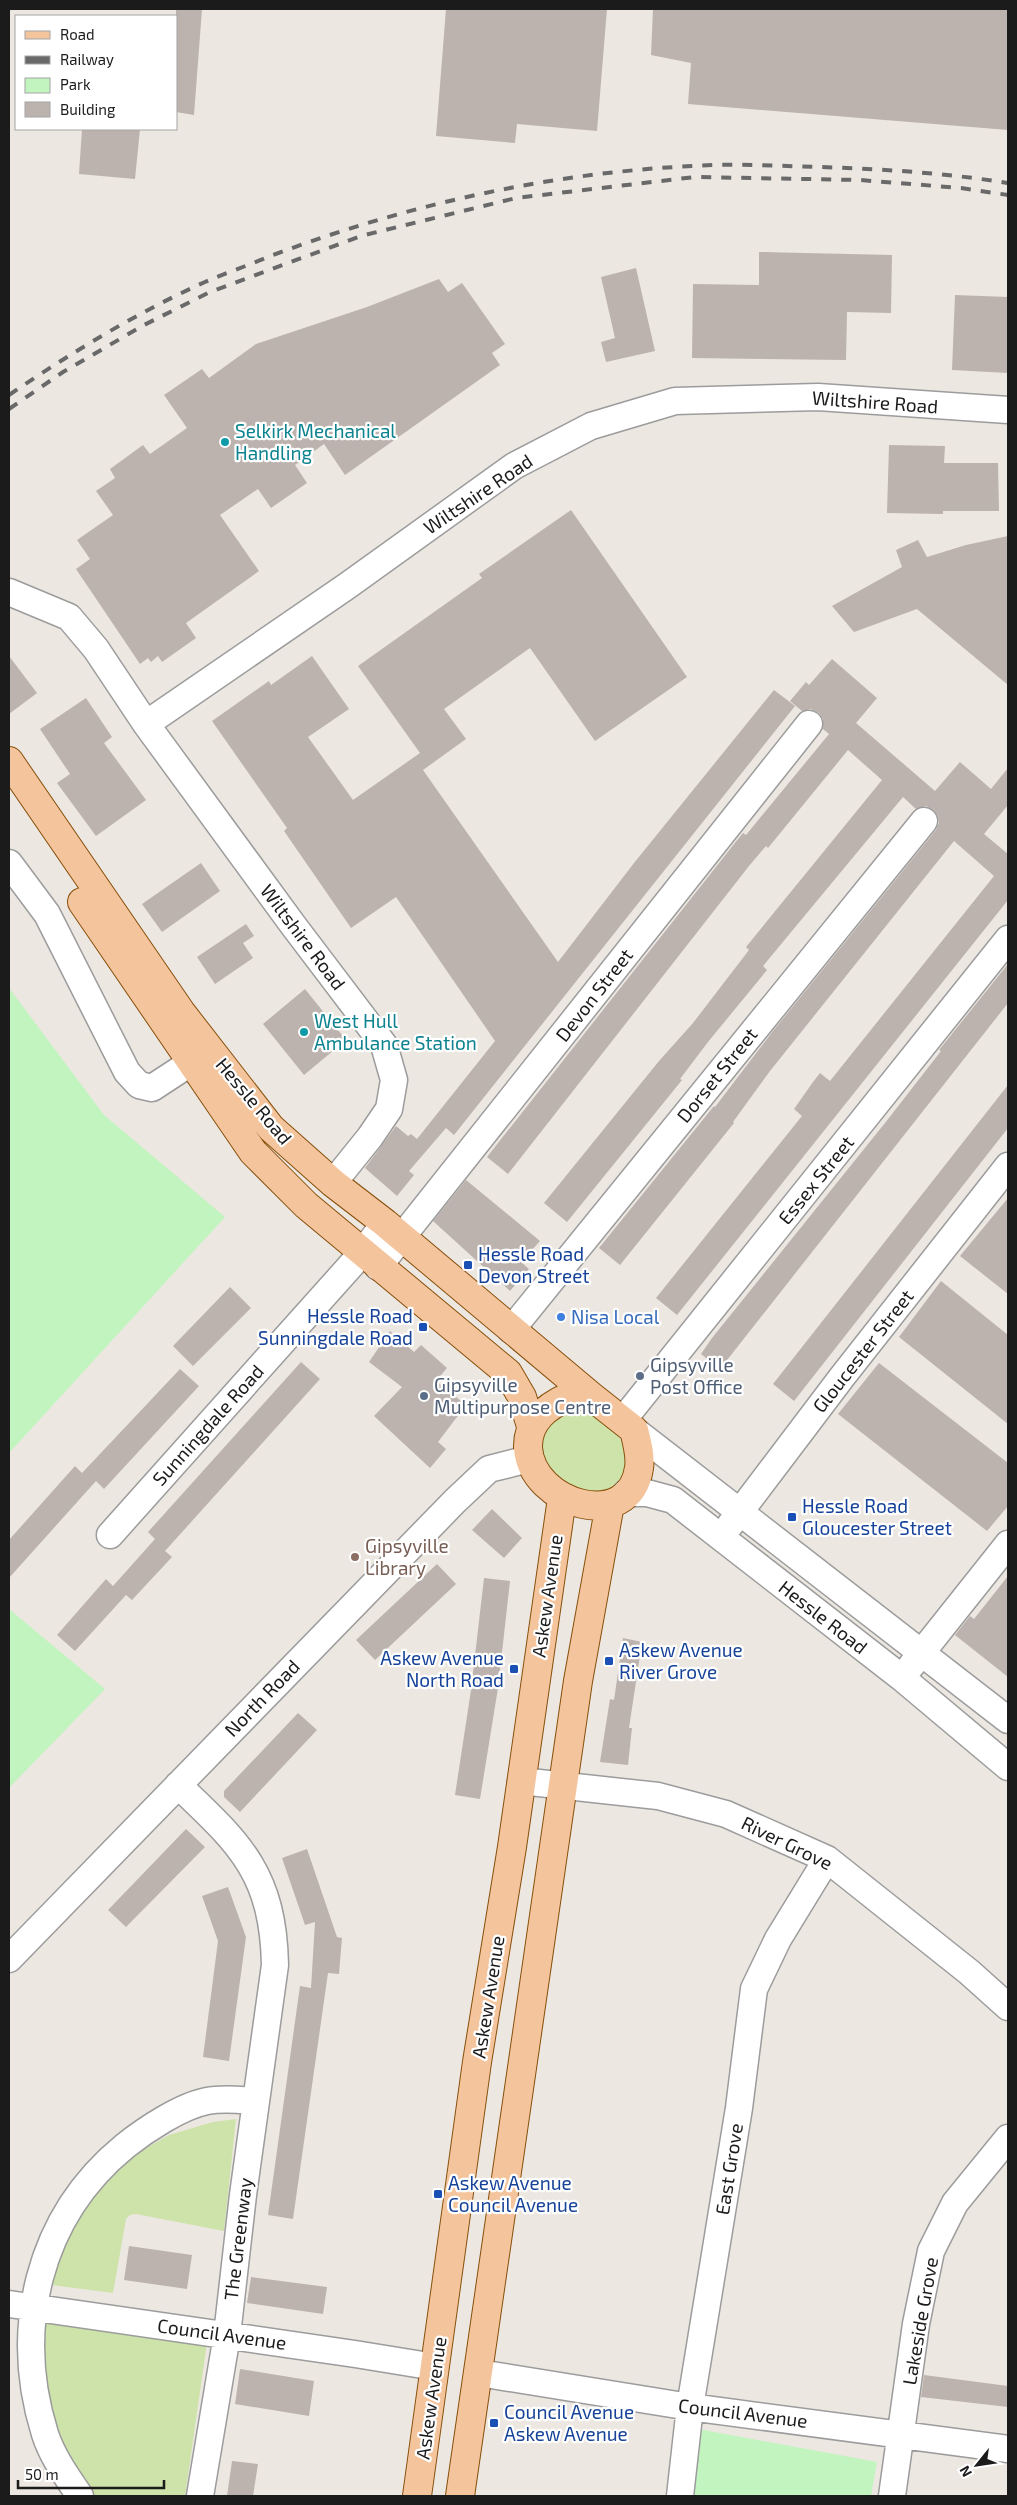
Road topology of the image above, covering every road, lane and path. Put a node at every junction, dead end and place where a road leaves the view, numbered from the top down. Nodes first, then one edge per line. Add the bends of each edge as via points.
1 (1008, 410) edge
2 (9, 592) edge
3 (146, 724) junction
4 (809, 724) dead end
5 (9, 761) edge
6 (9, 794) edge
7 (924, 821) dead end
8 (9, 864) edge
9 (1008, 939) edge
10 (201, 1056) junction
11 (1008, 1166) edge
12 (333, 1183) junction
13 (393, 1230) junction
14 (370, 1260) junction
15 (511, 1330) junction
16 (591, 1396) junction
17 (629, 1425) junction
18 (531, 1426) junction
19 (529, 1459) junction
20 (562, 1498) junction
21 (618, 1499) junction
22 (740, 1512) junction
23 (110, 1535) dead end
24 (721, 1537) junction
25 (1008, 1544) edge
26 (921, 1652) junction
27 (902, 1678) junction
28 (1008, 1720) edge
29 (1008, 1767) edge
30 (521, 1780) junction
31 (178, 1785) junction
32 (563, 1785) junction
33 (827, 1859) junction
34 (9, 1959) edge
35 (1008, 2007) edge
36 (256, 2101) junction
37 (1008, 2138) edge
38 (21, 2306) edge
39 (227, 2335) junction
40 (435, 2368) junction
41 (479, 2373) junction
42 (690, 2407) junction
43 (901, 2434) junction
44 (1008, 2450) edge
45 (80, 2496) edge
46 (200, 2496) edge
47 (417, 2496) edge
48 (460, 2496) edge
49 (680, 2496) edge
50 (892, 2496) edge

1 - 3 street, Wiltshire Road via 818,396 675,401 591,426 514,466
2 - 3 street, Wiltshire Road via 69,617 96,649
3 - 12 street, Wiltshire Road via 384,1045 394,1080 389,1108 370,1138
4 - 13 street, Devon Street
5 - 10 main road, Hessle Road via 181,1012
6 - 10 main road, Hessle Road
7 - 15 street, Dorset Street
8 - 10 street via 47,914 128,1072 139,1085 152,1088
9 - 17 street, Essex Street
10 - 12 main road, Hessle Road via 271,1128
10 - 14 main road, Hessle Road via 253,1152 306,1206
11 - 22 street, Gloucester Street
12 - 13 main road, Hessle Road
13 - 14 street, Sunningdale Road
13 - 15 main road, Hessle Road
14 - 18 main road, Hessle Road via 508,1373 522,1396
14 - 23 street, Sunningdale Road
15 - 16 main road, Hessle Road
16 - 17 main road
16 - 18 main road via 570,1396 556,1402 545,1409
17 - 21 main road via 639,1468 635,1481
17 - 22 street, Hessle Road
18 - 19 main road
19 - 20 main road via 544,1484
19 - 31 street, North Road via 489,1469
20 - 21 main road via 596,1506
20 - 30 main road, Askew Avenue
21 - 24 street, Hessle Road via 647,1493 673,1500
21 - 32 main road via 578,1681
22 - 24 street, Gloucester Street
22 - 26 street, Hessle Road
24 - 27 street, Hessle Road
25 - 26 street
26 - 27 street
26 - 28 street, Hessle Road
27 - 29 street, Hessle Road
30 - 32 street, River Grove
30 - 40 main road, Askew Avenue via 477,2062
31 - 34 street, North Road
31 - 36 street, The Greenway via 232,1836 248,1858 272,1923 275,1965
32 - 33 street, River Grove via 658,1796 726,1814
32 - 41 main road
33 - 35 street, River Grove
33 - 42 street, East Grove via 778,1939 754,1989 739,2108
36 - 38 street via 227,2099 192,2106 136,2137 109,2159 72,2201 58,2227 38,2282
36 - 39 street, The Greenway
37 - 43 street, Lakeside Grove via 955,2203 931,2251 916,2324
38 - 39 street, Council Avenue
38 - 45 street via 45,2435 58,2463
39 - 40 street, Council Avenue
39 - 46 street, The Greenway
40 - 47 main road, Askew Avenue
41 - 42 street, Council Avenue
41 - 48 main road
42 - 43 street, Council Avenue
42 - 49 street, East Grove
43 - 44 street, Council Avenue
43 - 50 street, Lakeside Grove

